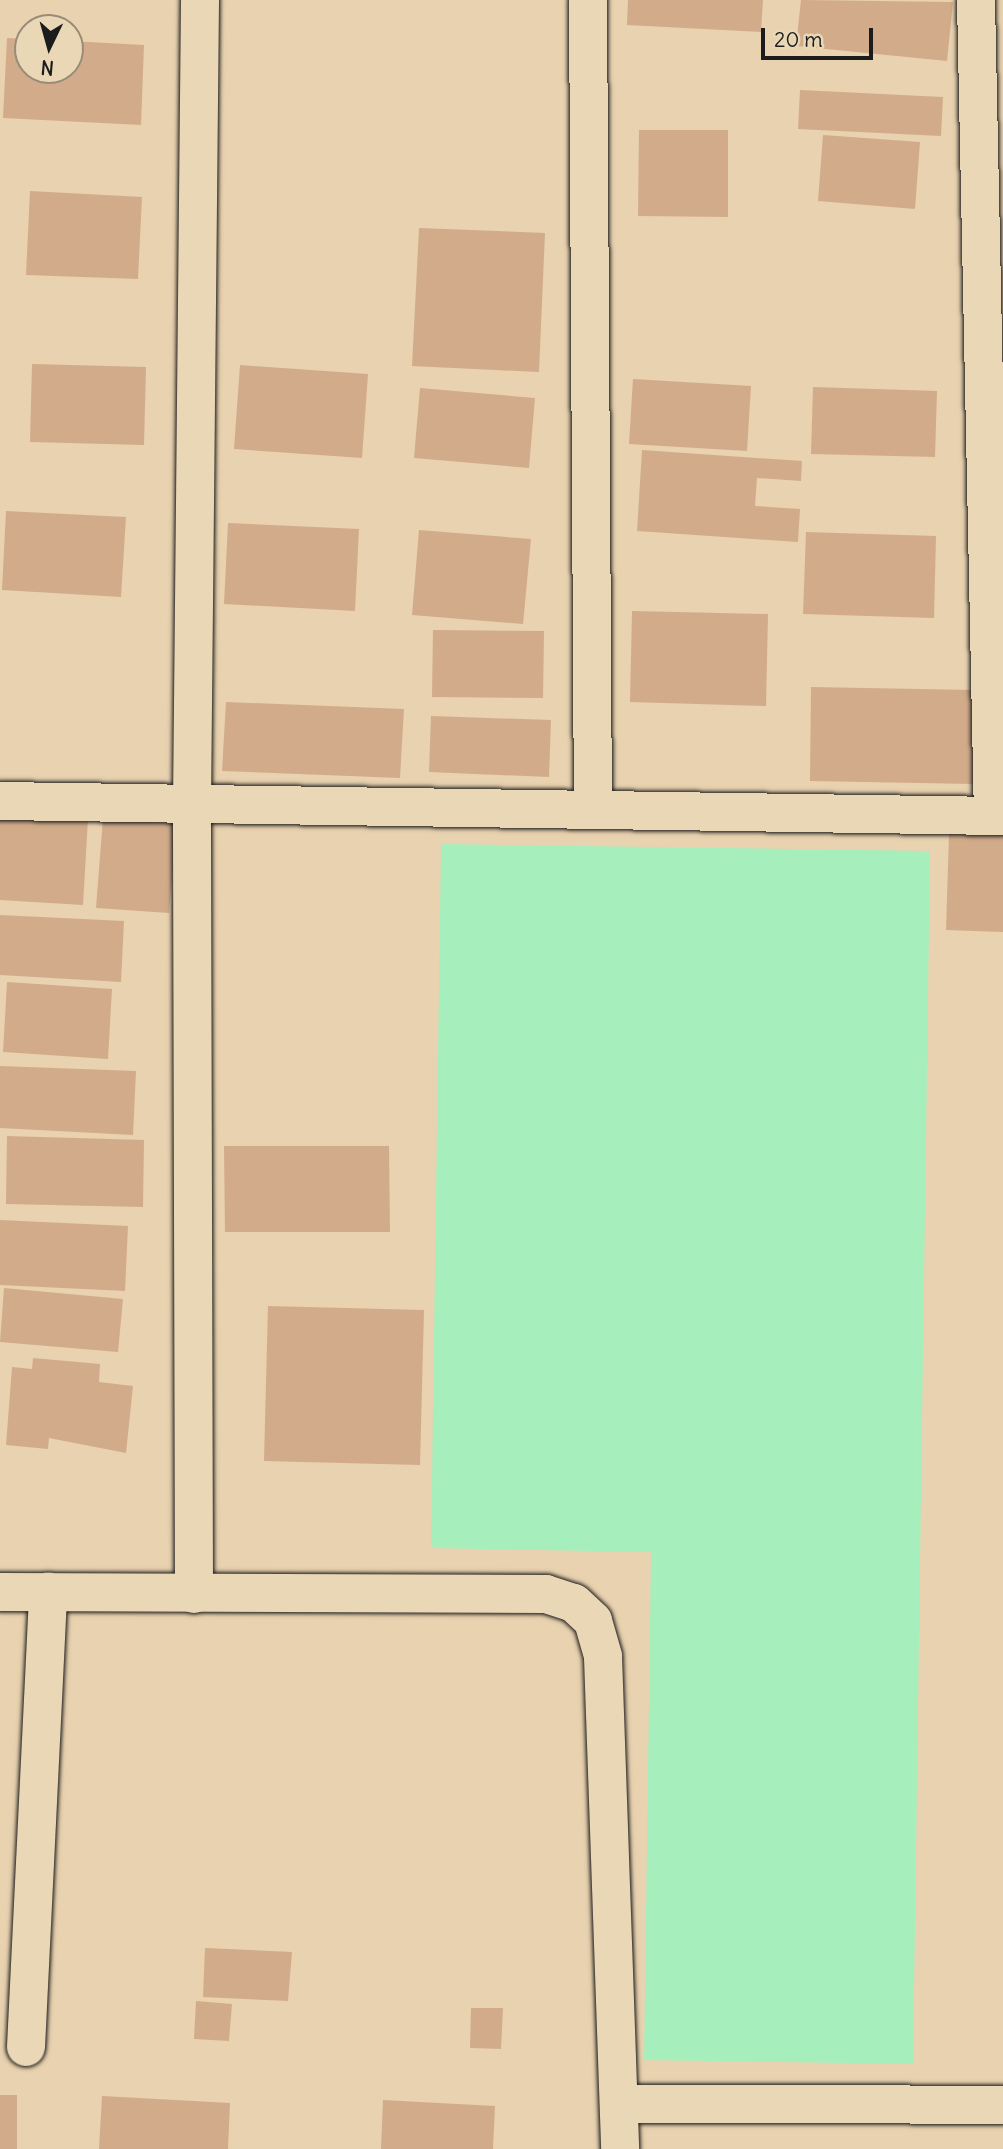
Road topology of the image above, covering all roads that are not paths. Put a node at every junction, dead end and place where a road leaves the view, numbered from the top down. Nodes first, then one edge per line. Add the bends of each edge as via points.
1 (200, 0) edge
2 (588, 0) edge
3 (976, 0) edge
4 (0, 801) edge
5 (192, 804) junction
6 (593, 810) junction
7 (998, 816) edge
8 (0, 1592) edge
9 (48, 1592) junction
10 (194, 1594) junction
11 (26, 2046) dead end
12 (620, 2104) junction
13 (1003, 2105) edge
14 (620, 2149) edge

1 - 5 street
2 - 6 street
3 - 7 street
4 - 5 street
5 - 6 street
5 - 10 street
6 - 7 street
8 - 9 street
9 - 10 street
9 - 11 street
10 - 12 street via 546,1594 574,1603 593,1621 603,1657
12 - 13 street
12 - 14 street

